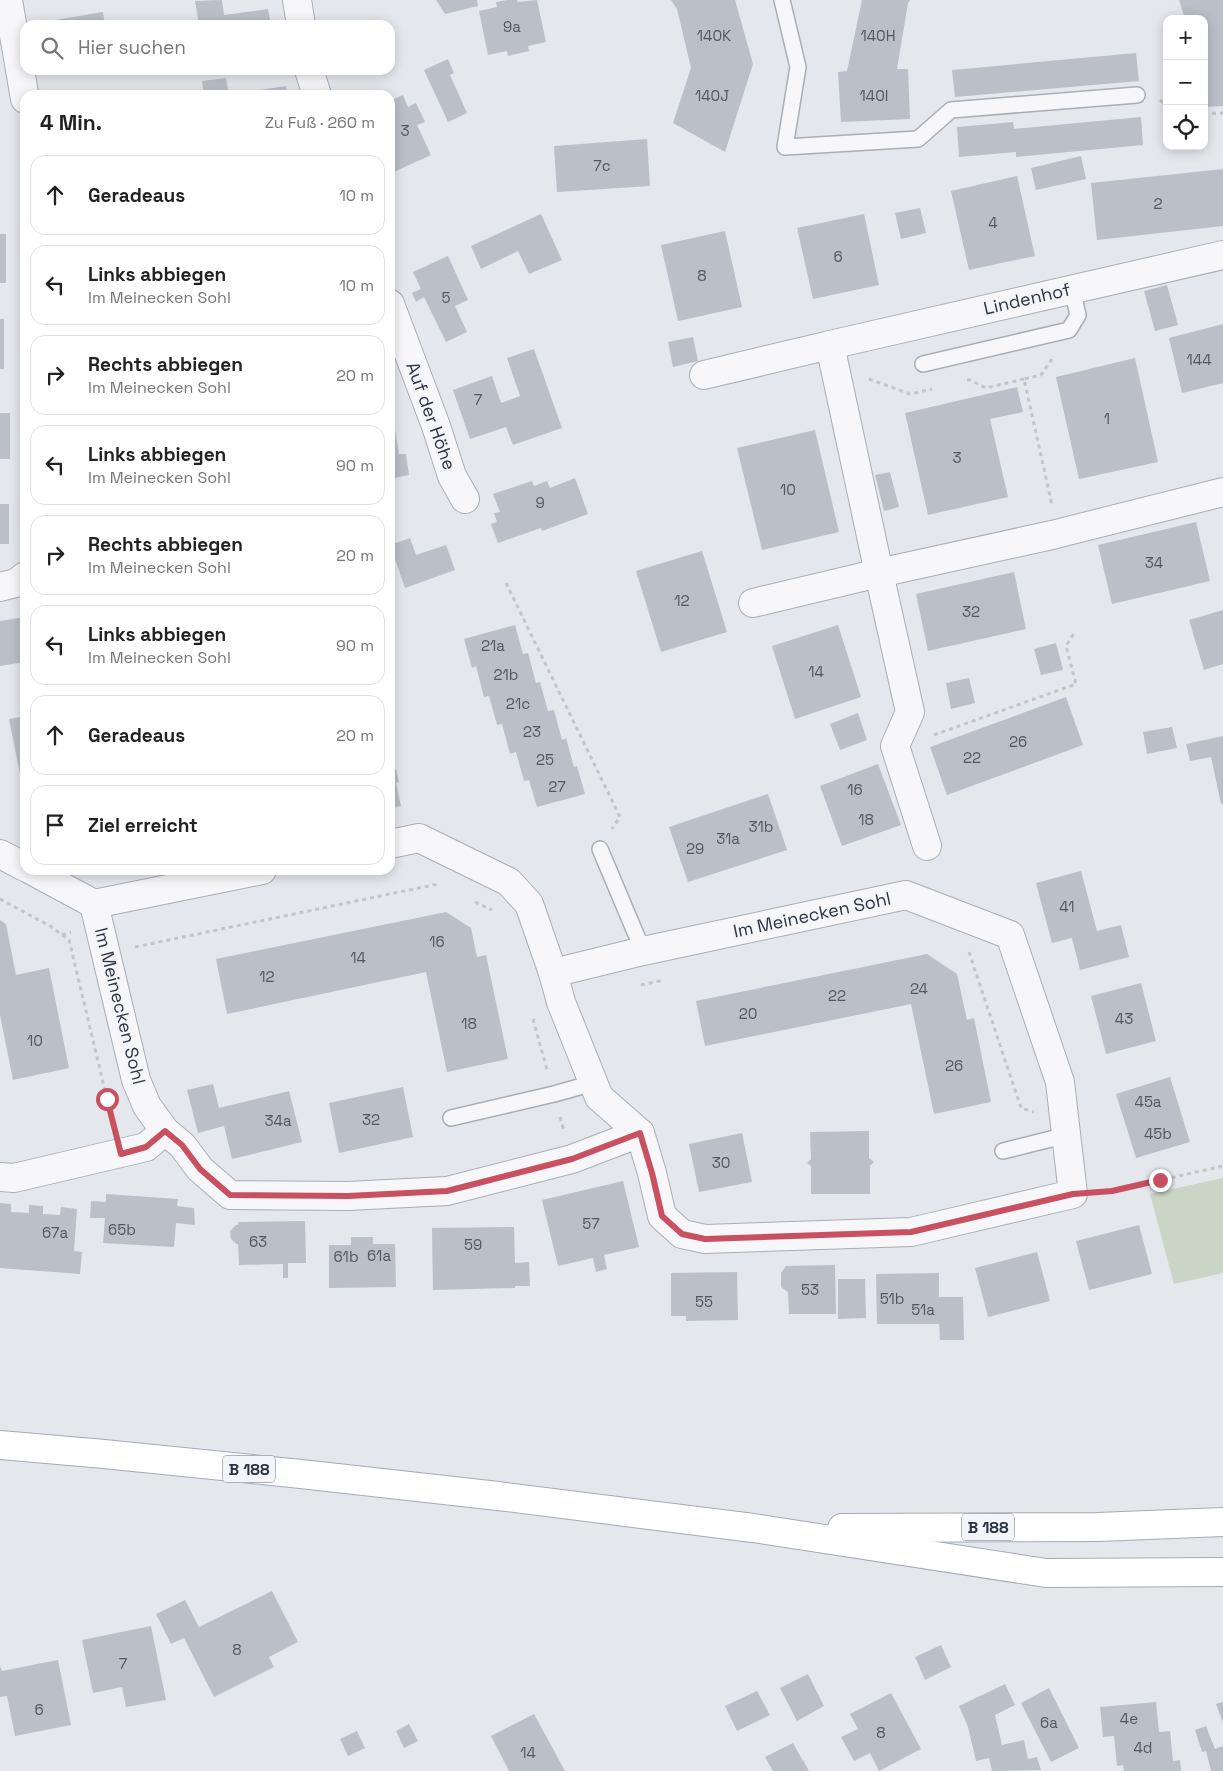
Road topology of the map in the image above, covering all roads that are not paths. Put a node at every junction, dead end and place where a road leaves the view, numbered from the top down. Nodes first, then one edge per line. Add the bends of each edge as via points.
1 (8, 0) edge
2 (297, 0) edge
3 (782, 0) edge
4 (300, 20) edge
5 (20, 70) edge
6 (21, 75) edge
7 (311, 75) edge
8 (23, 90) edge
9 (315, 90) edge
10 (1137, 95) dead end
11 (1223, 255) edge
12 (1072, 289) junction
13 (395, 317) edge
14 (830, 345) junction
15 (923, 364) dead end
16 (704, 375) dead end
17 (1223, 492) edge
18 (465, 499) dead end
19 (879, 573) junction
20 (20, 580) edge
21 (0, 587) edge
22 (753, 603) dead end
23 (395, 843) edge
24 (927, 846) dead end
25 (600, 849) road end
26 (0, 854) edge
27 (20, 864) edge
28 (39, 875) edge
29 (237, 875) edge
30 (94, 904) junction
31 (643, 951) junction
32 (553, 973) junction
33 (593, 1083) junction
34 (451, 1118) dead end
35 (1066, 1129) junction
36 (165, 1131) junction
37 (640, 1133) junction
38 (1003, 1151) dead end
39 (0, 1177) edge
40 (0, 1445) edge
41 (1223, 1522) edge
42 (752, 1528) junction
43 (1223, 1572) edge

1 - 5 street
2 - 4 street
3 - 10 lane via 798,68 785,147 918,139 951,110
6 - 8 street
7 - 9 street
11 - 12 street, Lindenhof
12 - 14 street, Lindenhof
12 - 15 lane via 1078,315 1069,330
13 - 18 street, Auf der Höhe via 452,476
14 - 16 street, Lindenhof
14 - 19 street
17 - 19 street via 1055,539
19 - 22 street
19 - 24 street via 910,712 894,746
20 - 21 street
23 - 32 street via 419,838 508,882 529,904
25 - 31 lane
26 - 27 street
28 - 30 street, Im Meinecken Sohl
29 - 30 street, Im Meinecken Sohl
30 - 36 street, Im Meinecken Sohl via 136,1080 147,1106
31 - 32 street, Im Meinecken Sohl
31 - 35 street, Im Meinecken Sohl via 906,895 1010,935 1060,1082
32 - 33 street
33 - 34 lane
33 - 37 street via 599,1097
35 - 37 street, Im Meinecken Sohl via 1073,1194 911,1232 705,1239 682,1234 662,1216
35 - 38 lane
36 - 37 street, Im Meinecken Sohl via 182,1145 200,1169 230,1195 348,1196 447,1191 572,1159
36 - 39 street via 146,1147 121,1154 14,1178
40 - 42 main road, B 188 via 301,1474
41 - 42 main road, B 188 via 1098,1527
42 - 43 main road, B 188 via 1046,1572

